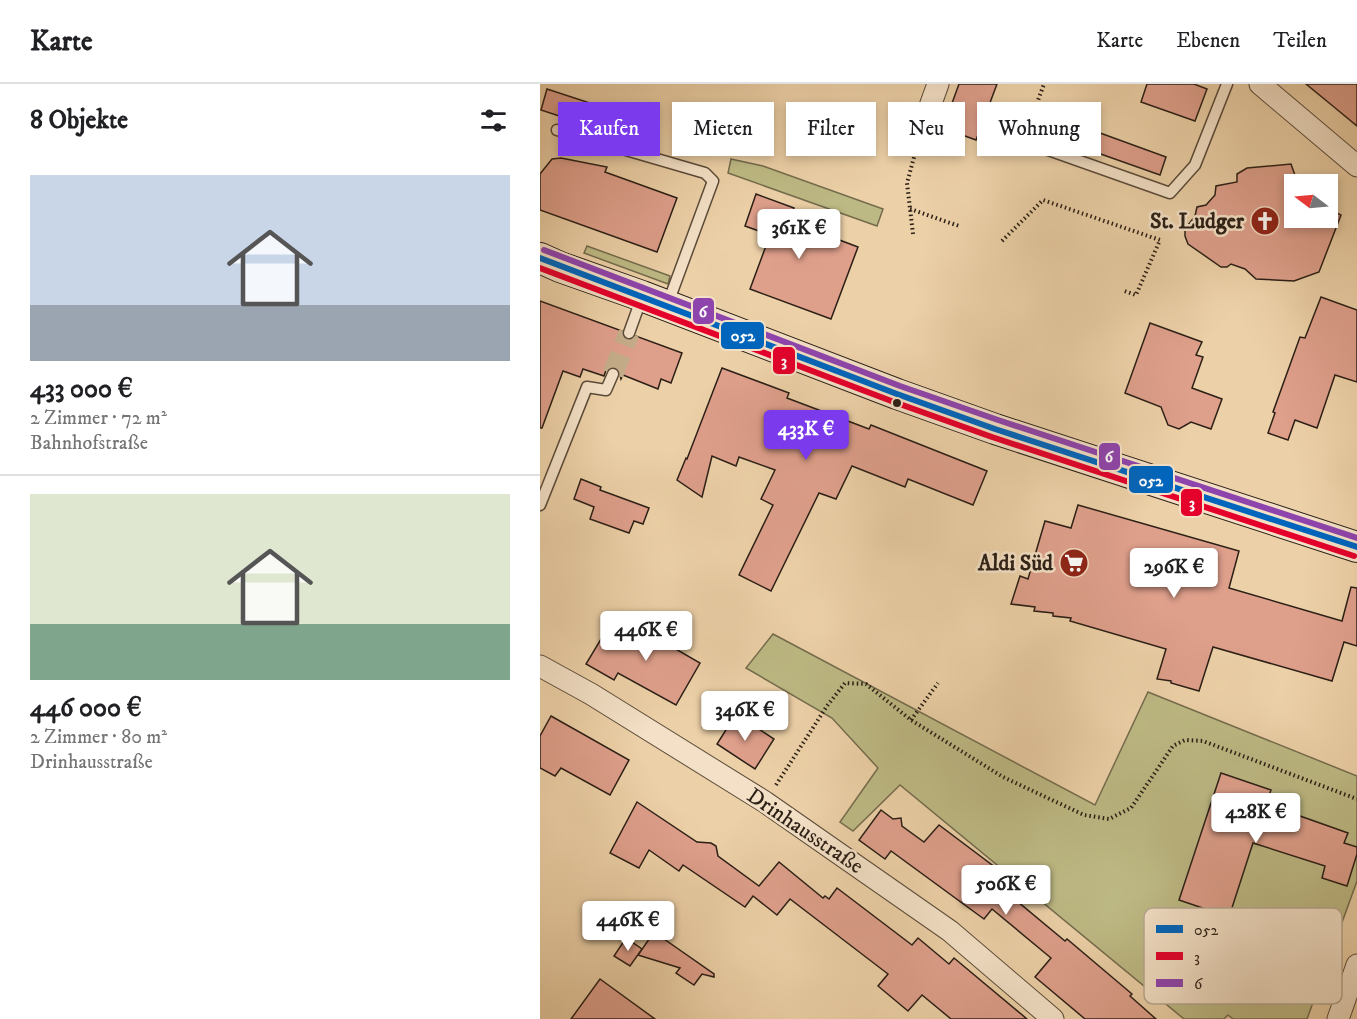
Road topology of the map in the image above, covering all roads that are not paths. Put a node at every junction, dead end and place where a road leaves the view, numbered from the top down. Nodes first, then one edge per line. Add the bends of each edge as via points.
1 (938, 84) edge
2 (1227, 84) edge
3 (1260, 84) edge
4 (931, 102) edge
5 (557, 130) dead end
6 (1065, 156) edge
7 (1357, 166) edge
8 (540, 258) edge
9 (654, 301) junction
10 (628, 333) tunnel mouth
11 (613, 374) tunnel mouth
12 (540, 505) edge
13 (1357, 547) edge
14 (540, 666) edge
15 (1357, 968) edge
16 (1053, 1019) edge
17 (1338, 1019) edge

1 - 4 street
2 - 6 lane via 1195,165 1170,193
3 - 7 street
5 - 9 lane via 705,173 712,181
8 - 9 main road
9 - 10 lane
9 - 13 main road via 995,429
11 - 12 lane via 606,390 587,387
14 - 16 street, Drinhausstraße via 765,802 950,932
15 - 17 street

